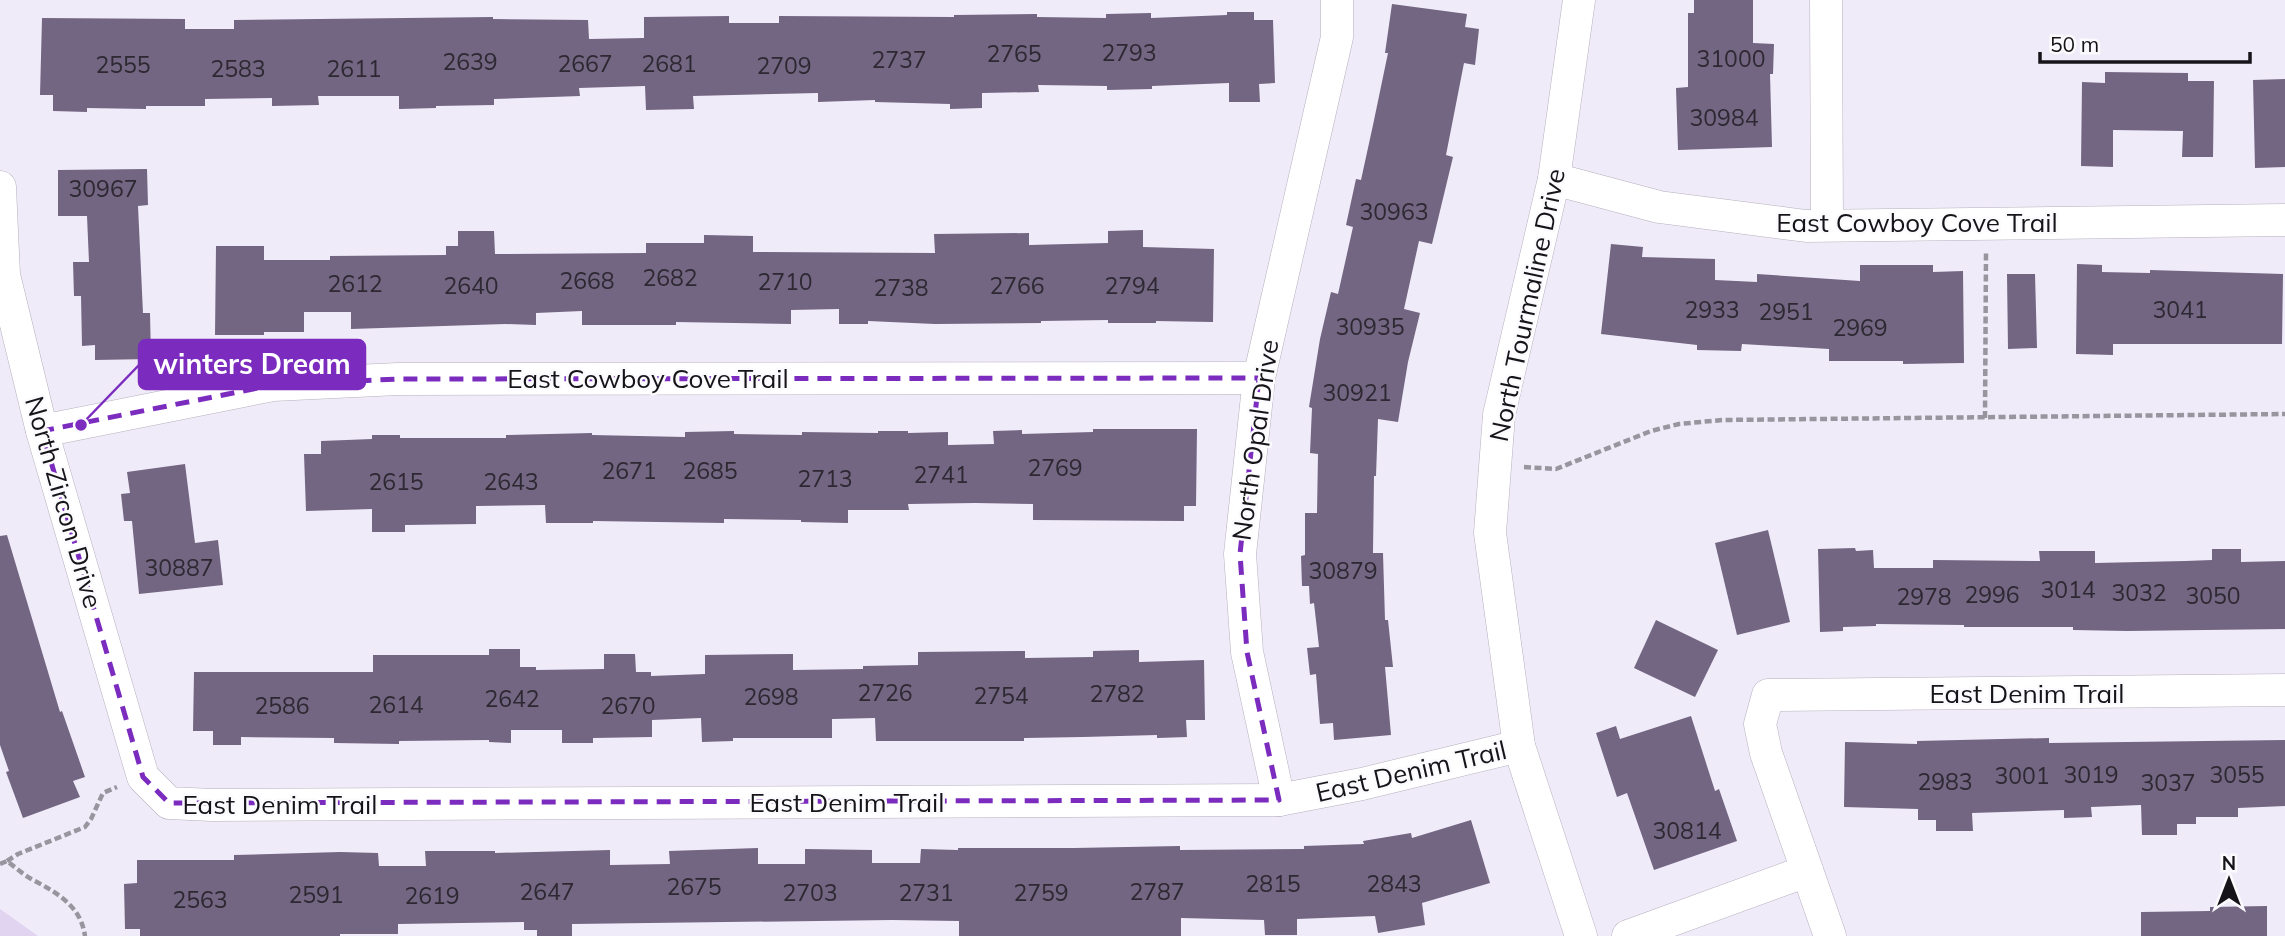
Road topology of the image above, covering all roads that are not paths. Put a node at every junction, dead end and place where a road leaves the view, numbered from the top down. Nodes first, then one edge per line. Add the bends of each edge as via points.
1 (1337, 0) edge
2 (1579, 0) edge
3 (1826, 0) edge
4 (1554, 179) junction
5 (0, 187) edge
6 (2285, 220) edge
7 (1826, 225) junction
8 (1259, 378) junction
9 (42, 431) junction
10 (2285, 690) edge
11 (1519, 746) junction
12 (1279, 800) junction
13 (169, 803) joint
14 (1807, 871) junction
15 (1581, 936) edge
16 (1628, 936) edge
17 (1830, 936) edge

1 - 8 street, North Opal Drive via 1337,37
2 - 4 street, North Tourmaline Drive
3 - 7 street
4 - 7 street, East Cowboy Cove Trail via 1659,207
4 - 11 street, North Tourmaline Drive via 1499,415 1490,533
5 - 9 street, North Zircon Drive via 4,275
6 - 7 street, East Cowboy Cove Trail
8 - 9 street, East Cowboy Cove Trail via 398,379 273,385
8 - 12 street, North Opal Drive via 1240,554 1247,652
9 - 13 street, North Zircon Drive via 143,777
10 - 14 street, East Denim Trail via 1768,695 1760,724 1766,753
11 - 12 street, East Denim Trail
11 - 15 street, North Tourmaline Drive
12 - 13 street, East Denim Trail
14 - 16 street
14 - 17 street

